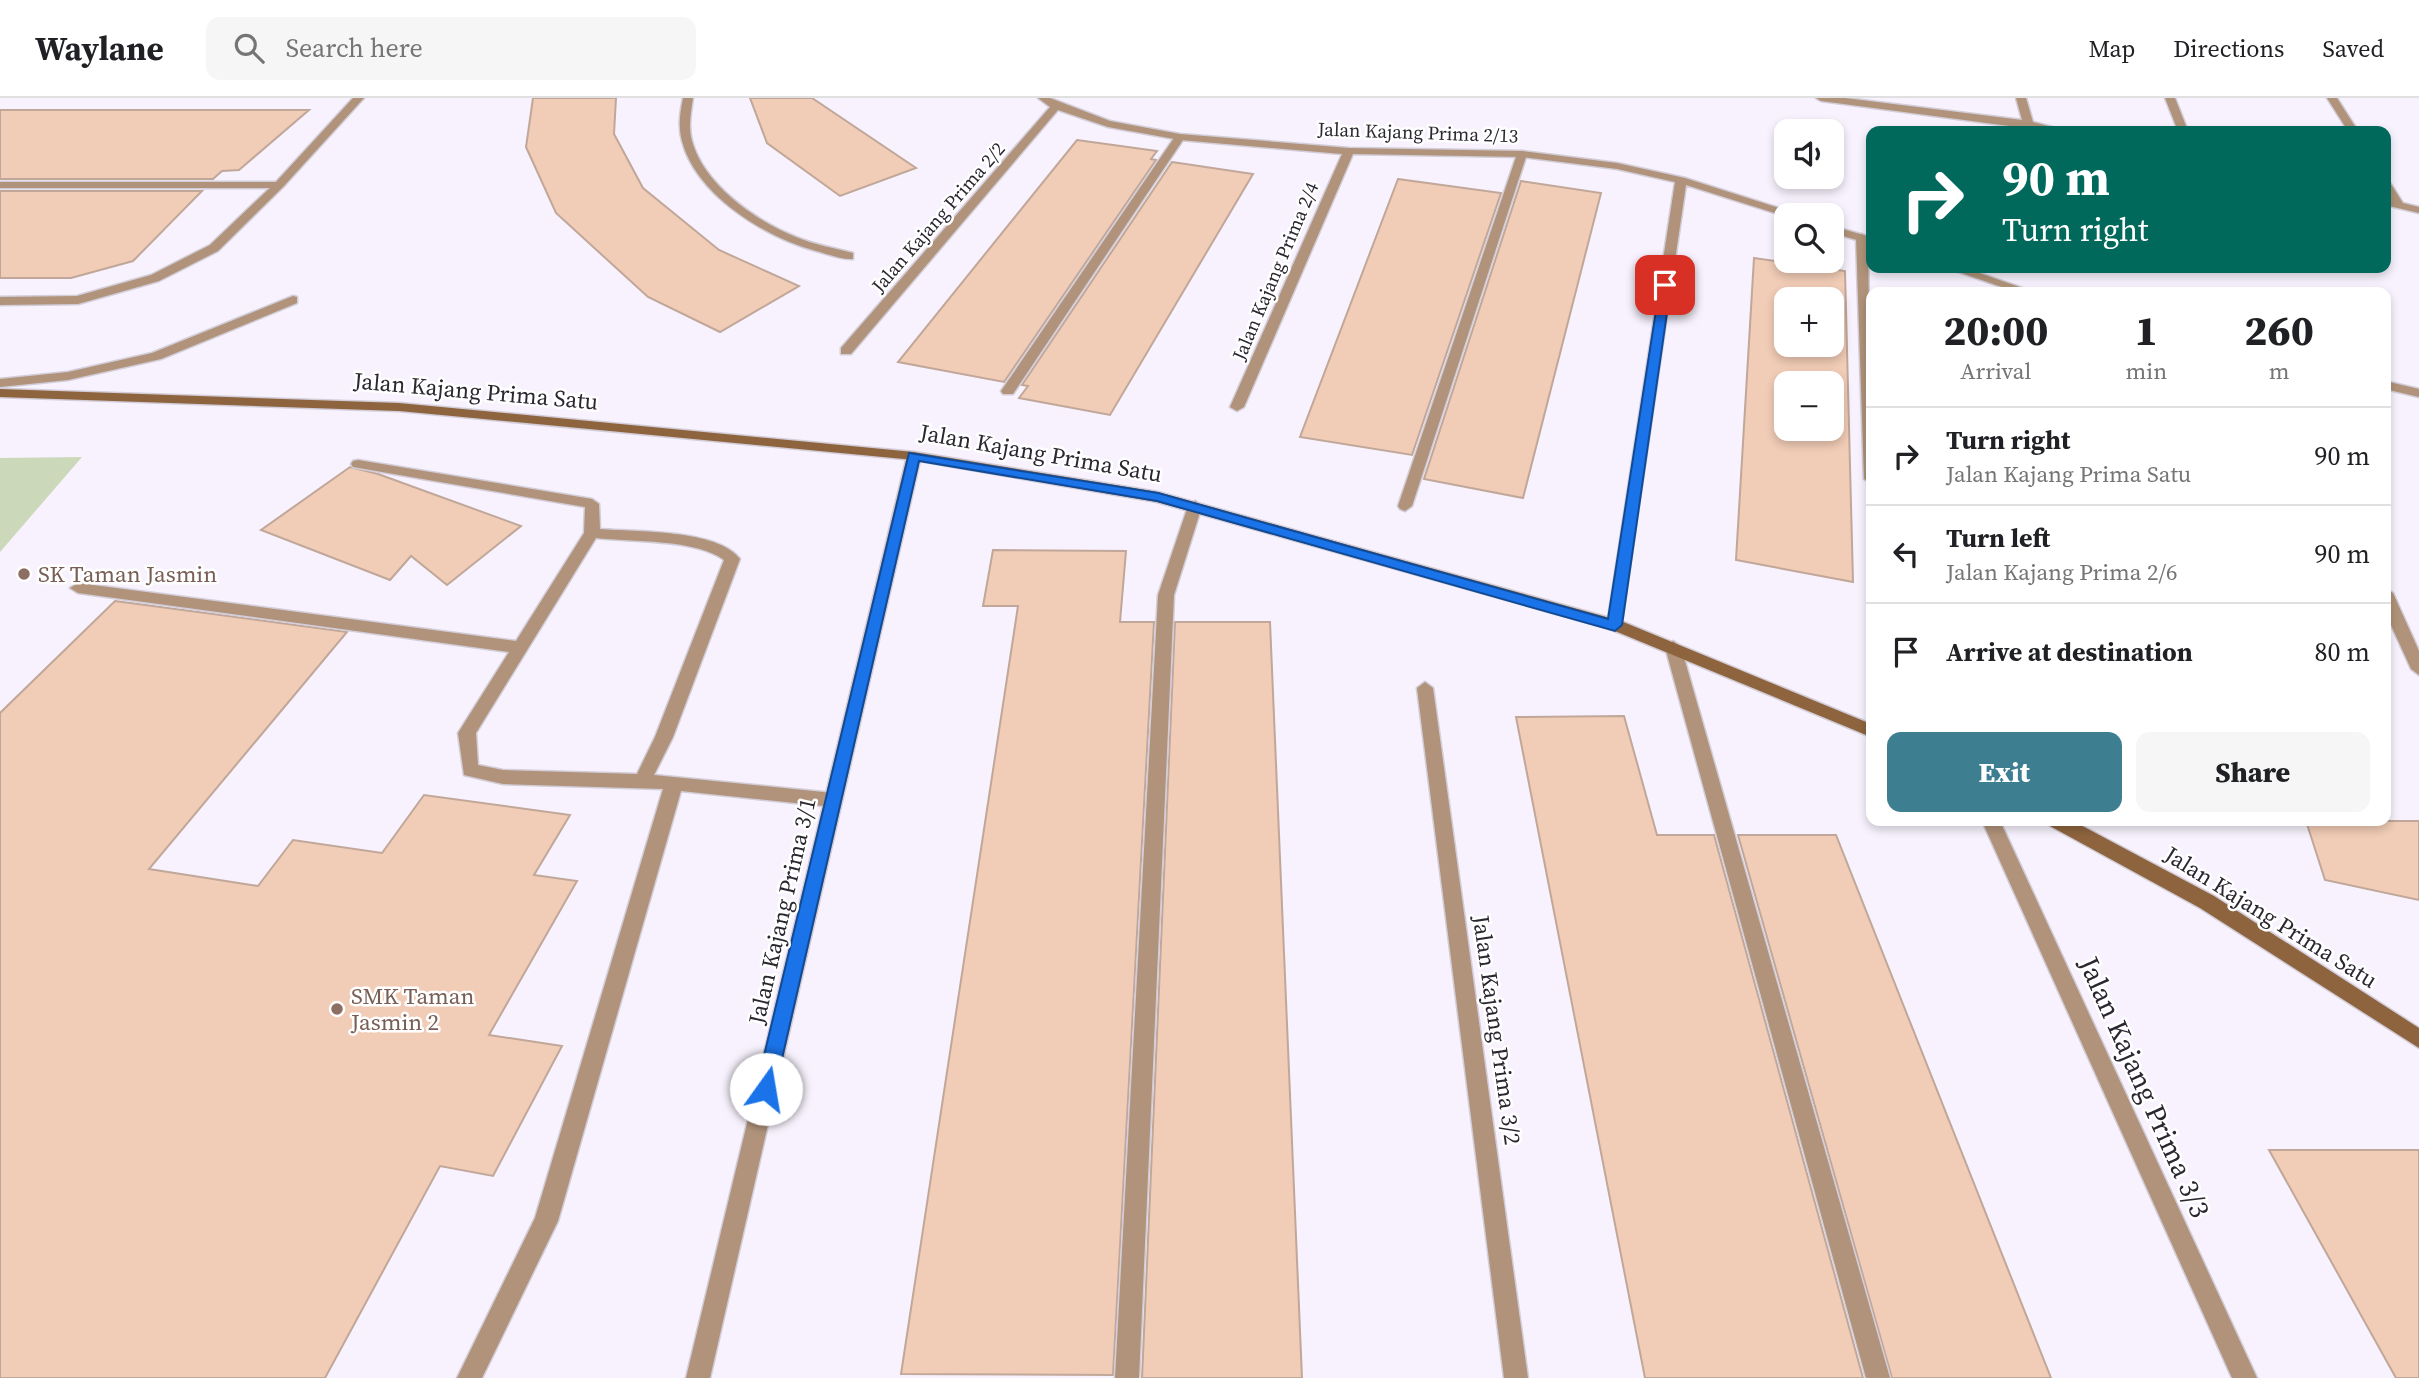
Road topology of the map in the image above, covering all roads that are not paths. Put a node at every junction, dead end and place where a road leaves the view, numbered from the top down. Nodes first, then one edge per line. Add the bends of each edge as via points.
1 (359, 98) edge
2 (688, 98) edge
3 (1043, 98) edge
4 (1821, 98) edge
5 (2021, 98) edge
6 (2170, 98) edge
7 (2332, 98) edge
8 (1853, 101) edge
9 (1056, 106) junction
10 (2028, 124) junction
11 (2038, 126) edge
12 (2181, 126) edge
13 (2350, 126) edge
14 (1180, 137) junction
15 (1349, 151) junction
16 (1521, 154) junction
17 (1681, 180) junction
18 (0, 185) edge
19 (279, 185) junction
20 (2391, 192) edge
21 (2391, 203) edge
22 (2399, 205) junction
23 (2419, 209) edge
24 (1774, 210) edge
25 (1844, 233) edge
26 (1866, 240) edge
27 (849, 256) dead end
28 (1968, 273) edge
29 (2012, 287) edge
30 (293, 300) dead end
31 (0, 301) edge
32 (846, 351) dead end
33 (0, 383) edge
34 (2391, 386) edge
35 (1008, 391) dead end
36 (0, 393) edge
37 (2419, 393) edge
38 (1237, 407) dead end
39 (914, 456) junction
40 (358, 464) dead end
41 (1195, 506) junction
42 (1405, 506) dead end
43 (592, 533) junction
44 (78, 589) dead end
45 (2391, 606) edge
46 (1615, 625) junction
47 (1674, 647) junction
48 (522, 648) junction
49 (2419, 669) edge
50 (1425, 688) dead end
51 (1866, 729) edge
52 (642, 781) junction
53 (674, 783) junction
54 (833, 800) junction
55 (1994, 826) edge
56 (2066, 826) edge
57 (2419, 1040) edge
58 (469, 1378) edge
59 (698, 1378) edge
60 (1128, 1378) edge
61 (1516, 1378) edge
62 (1878, 1378) edge
63 (2245, 1378) edge

1 - 19 street
2 - 27 street via 684,110 689,146 700,171 738,209 788,238
3 - 9 street, Jalan Kajang Prima 2/13
4 - 8 street
5 - 10 street
6 - 12 street
7 - 13 street
8 - 10 street
9 - 14 street, Jalan Kajang Prima 2/13 via 1108,124
9 - 32 street, Jalan Kajang Prima 2/2
10 - 11 street
14 - 15 street, Jalan Kajang Prima 2/13
14 - 35 street
15 - 16 street, Jalan Kajang Prima 2/13
15 - 38 street, Jalan Kajang Prima 2/4
16 - 17 street, Jalan Kajang Prima 2/13 via 1617,166
16 - 42 street
17 - 24 street, Jalan Kajang Prima 2/13
17 - 46 street
18 - 19 street
19 - 31 street via 214,248 155,278 78,300
20 - 22 street
21 - 22 street
22 - 23 street
25 - 26 street
28 - 29 street
30 - 33 street via 156,356 68,376
34 - 37 street
36 - 39 street, Jalan Kajang Prima Satu via 398,407
39 - 41 street, Jalan Kajang Prima Satu
39 - 54 street, Jalan Kajang Prima 3/1
40 - 43 street via 592,504
41 - 46 street, Jalan Kajang Prima Satu
41 - 60 street via 1166,596
43 - 48 street
43 - 52 street via 693,542 718,548 732,559 664,737
44 - 48 street
45 - 49 street
46 - 47 street, Jalan Kajang Prima Satu
47 - 51 street, Jalan Kajang Prima Satu
47 - 62 street
48 - 52 street via 467,733 470,770 503,777
50 - 61 street, Jalan Kajang Prima 3/2
52 - 53 street
53 - 54 street
53 - 58 street via 546,1222
54 - 59 street, Jalan Kajang Prima 3/1
55 - 63 street, Jalan Kajang Prima 3/3
56 - 57 street, Jalan Kajang Prima Satu via 2207,902

